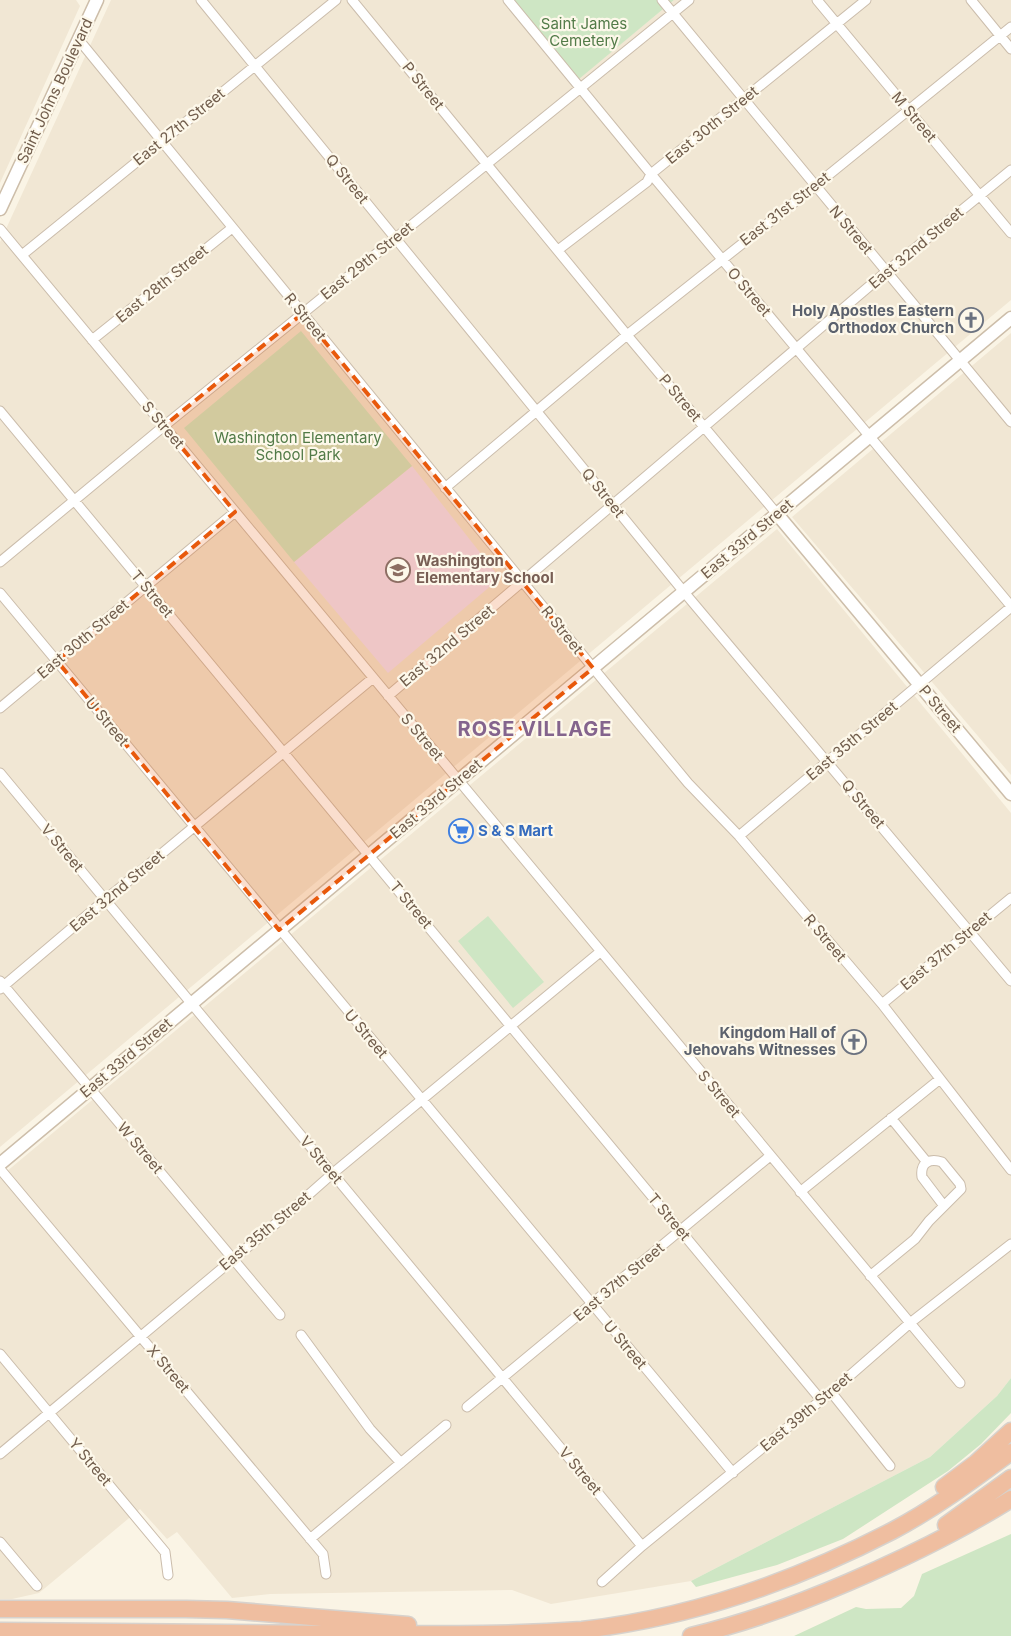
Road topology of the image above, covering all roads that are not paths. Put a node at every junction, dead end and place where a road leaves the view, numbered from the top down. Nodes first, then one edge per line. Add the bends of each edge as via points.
1 (97, 0) edge
2 (201, 0) edge
3 (336, 0) edge
4 (352, 0) edge
5 (508, 0) edge
6 (662, 0) edge
7 (689, 0) edge
8 (817, 0) edge
9 (866, 0) edge
10 (971, 0) edge
11 (672, 14) junction
12 (837, 24) junction
13 (1011, 27) edge
14 (1000, 36) junction
15 (79, 40) junction
16 (1011, 49) edge
17 (254, 66) junction
18 (580, 88) junction
19 (744, 100) junction
20 (909, 110) junction
21 (161, 142) junction
22 (487, 164) junction
23 (1011, 170) edge
24 (651, 174) junction
25 (815, 186) junction
26 (980, 196) junction
27 (0, 209) edge
28 (232, 228) junction
29 (0, 229) edge
30 (1011, 233) edge
31 (396, 238) junction
32 (558, 250) junction
33 (22, 255) junction
34 (722, 259) junction
35 (886, 272) junction
36 (302, 314) junction
37 (1011, 318) edge
38 (627, 335) junction
39 (92, 340) junction
40 (796, 349) junction
41 (960, 361) junction
42 (0, 411) edge
43 (536, 411) junction
44 (1011, 422) edge
45 (164, 426) junction
46 (704, 427) junction
47 (869, 437) junction
48 (445, 488) junction
49 (74, 500) junction
50 (613, 505) junction
51 (235, 512) junction
52 (777, 514) junction
53 (0, 562) edge
54 (522, 583) junction
55 (146, 586) junction
56 (684, 592) junction
57 (0, 593) edge
58 (1011, 606) edge
59 (56, 661) junction
60 (593, 668) junction
61 (373, 678) junction
62 (919, 684) junction
63 (388, 696) junction
64 (0, 708) edge
65 (284, 753) junction
66 (827, 762) junction
67 (0, 772) edge
68 (458, 781) junction
69 (1011, 794) edge
70 (194, 827) junction
71 (738, 836) junction
72 (369, 855) junction
73 (1011, 898) edge
74 (105, 900) junction
75 (279, 930) junction
76 (970, 932) junction
77 (600, 952) junction
78 (1011, 982) edge
79 (1, 985) edge
80 (191, 1004) junction
81 (882, 1004) junction
82 (511, 1026) junction
83 (940, 1079) junction
84 (90, 1088) junction
85 (422, 1101) junction
86 (891, 1118) junction
87 (770, 1156) junction
88 (926, 1161) junction
89 (0, 1164) edge
90 (0, 1168) edge
91 (1011, 1170) edge
92 (332, 1174) junction
93 (800, 1192) junction
94 (944, 1206) junction
95 (680, 1230) junction
96 (1011, 1244) edge
97 (233, 1259) junction
98 (870, 1276) junction
99 (591, 1305) junction
100 (280, 1315) dead end
101 (910, 1323) junction
102 (301, 1335) dead end
103 (141, 1336) junction
104 (0, 1354) edge
105 (501, 1377) junction
106 (960, 1383) dead end
107 (831, 1392) junction
108 (821, 1400) junction
109 (467, 1407) dead end
110 (49, 1413) junction
111 (446, 1425) dead end
112 (1011, 1431) edge
113 (1011, 1452) edge
114 (0, 1454) edge
115 (401, 1463) junction
116 (890, 1466) dead end
117 (733, 1474) junction
118 (1011, 1478) edge
119 (1011, 1499) edge
120 (310, 1538) junction
121 (0, 1542) edge
122 (642, 1546) junction
123 (326, 1574) dead end
124 (168, 1575) dead end
125 (785, 1580) junction
126 (602, 1582) dead end
127 (36, 1586) dead end
128 (816, 1596) junction
129 (0, 1609) edge
130 (0, 1631) edge
131 (517, 1634) junction
132 (691, 1636) edge

1 - 15 street, Saint Johns Boulevard
2 - 17 street, Q Street
3 - 17 street, East 27th Street
4 - 22 street, P Street
5 - 18 street, O Street
6 - 11 street, N Street
7 - 11 street, East 29th Street
8 - 12 street, M Street
9 - 12 street, East 30th Street
10 - 14 street
11 - 18 street, East 29th Street
11 - 19 street, N Street
12 - 19 street, East 30th Street
12 - 20 street, M Street
13 - 14 street, East 31st Street
14 - 16 street
14 - 20 street, East 31st Street
15 - 21 street, R Street
15 - 27 street, Saint Johns Boulevard
17 - 21 street, East 27th Street
17 - 31 street, Q Street
18 - 22 street, East 29th Street
18 - 24 street, O Street
19 - 24 street, East 30th Street
19 - 25 street, N Street
20 - 25 street, East 31st Street
20 - 26 street, M Street
21 - 28 street, R Street
21 - 33 street, East 27th Street
22 - 31 street, East 29th Street
22 - 32 street, P Street
23 - 26 street, East 32nd Street
24 - 32 street, East 30th Street via 647,182
24 - 34 street, O Street
25 - 34 street, East 31st Street
25 - 35 street, N Street
26 - 30 street, M Street
26 - 35 street, East 32nd Street
28 - 36 street, R Street
28 - 39 street, East 28th Street
29 - 33 street, S Street
31 - 36 street, East 29th Street
31 - 43 street, Q Street
32 - 38 street, P Street
33 - 39 street, S Street
34 - 38 street, East 31st Street
34 - 40 street, O Street
35 - 40 street, East 32nd Street
35 - 41 street, N Street
36 - 45 street, East 29th Street
36 - 48 street, R Street
37 - 41 street, East 33rd Street
38 - 43 street, East 31st Street
38 - 46 street, P Street
39 - 45 street, S Street
40 - 46 street, East 32nd Street
40 - 47 street, O Street
41 - 44 street, N Street
41 - 47 street, East 33rd Street
42 - 49 street, T Street
43 - 48 street, East 31st Street
43 - 50 street, Q Street
45 - 49 street, East 29th Street
45 - 51 street, S Street
46 - 50 street, East 32nd Street
46 - 52 street, P Street
47 - 52 street, East 33rd Street
47 - 58 street, O Street
48 - 54 street, R Street
49 - 53 street, East 29th Street
49 - 55 street, T Street
50 - 54 street, East 32nd Street
50 - 56 street, Q Street
51 - 55 street, East 30th Street
51 - 61 street, S Street
52 - 56 street, East 33rd Street
52 - 62 street, P Street
54 - 60 street, R Street
54 - 63 street, East 32nd Street
55 - 59 street, East 30th Street
55 - 65 street, T Street
56 - 60 street, East 33rd Street
56 - 66 street, Q Street
57 - 59 street, U Street
58 - 62 street, East 35th Street
59 - 64 street, East 30th Street
59 - 70 street, U Street
60 - 68 street, East 33rd Street
60 - 71 street, R Street via 688,783
61 - 63 street, S Street
61 - 65 street, East 32nd Street
62 - 66 street, East 35th Street
62 - 69 street, P Street
63 - 68 street, S Street
65 - 70 street, East 32nd Street
65 - 72 street, T Street
66 - 71 street, East 35th Street
66 - 76 street, Q Street
67 - 74 street, V Street
68 - 72 street, East 33rd Street
68 - 77 street, S Street
70 - 74 street, East 32nd Street
70 - 75 street, U Street
71 - 81 street, R Street
72 - 75 street, East 33rd Street
72 - 82 street, T Street
73 - 76 street, East 37th Street
74 - 79 street, East 32nd Street
74 - 80 street, V Street
75 - 80 street, East 33rd Street
75 - 85 street, U Street
76 - 78 street, Q Street
76 - 81 street, East 37th Street
77 - 82 street, East 35th Street
77 - 87 street, S Street
79 - 84 street, W Street
80 - 84 street, East 33rd Street
80 - 92 street, V Street
81 - 83 street, R Street
82 - 85 street, East 35th Street
82 - 95 street, T Street
83 - 86 street
83 - 91 street, R Street
84 - 89 street, East 33rd Street
84 - 97 street, W Street
85 - 92 street, East 35th Street
85 - 99 street, U Street
86 - 88 street
86 - 93 street
87 - 93 street, S Street
87 - 95 street, East 37th Street
88 - 94 street via 922,1177
88 - 94 street via 942,1162 960,1184 962,1190
90 - 103 street, X Street
92 - 97 street, East 35th Street
92 - 105 street, V Street
93 - 98 street, S Street
94 - 98 street via 915,1239
95 - 99 street, East 37th Street
95 - 108 street, T Street
96 - 101 street, East 39th Street
97 - 100 street, W Street
97 - 103 street, East 35th Street
98 - 101 street, S Street
99 - 105 street, East 37th Street
99 - 117 street, U Street
101 - 106 street, S Street
101 - 107 street, East 39th Street
102 - 115 street via 370,1429
103 - 110 street, East 35th Street
103 - 120 street, X Street
104 - 110 street, Y Street
105 - 109 street, East 37th Street
105 - 122 street, V Street
107 - 108 street, East 39th Street
107 - 116 street
108 - 117 street, East 39th Street
110 - 114 street, East 35th Street
110 - 124 street, Y Street via 165,1552
111 - 115 street
112 - 125 highway via 913,1509
113 - 125 highway via 894,1530
115 - 120 street
117 - 122 street, East 39th Street
118 - 128 highway via 930,1535
119 - 128 highway via 901,1560
120 - 123 street, X Street via 323,1554
121 - 127 street
122 - 126 street, East 39th Street
125 - 131 highway via 660,1617 582,1630
128 - 132 highway
129 - 131 highway via 227,1610
130 - 131 highway

